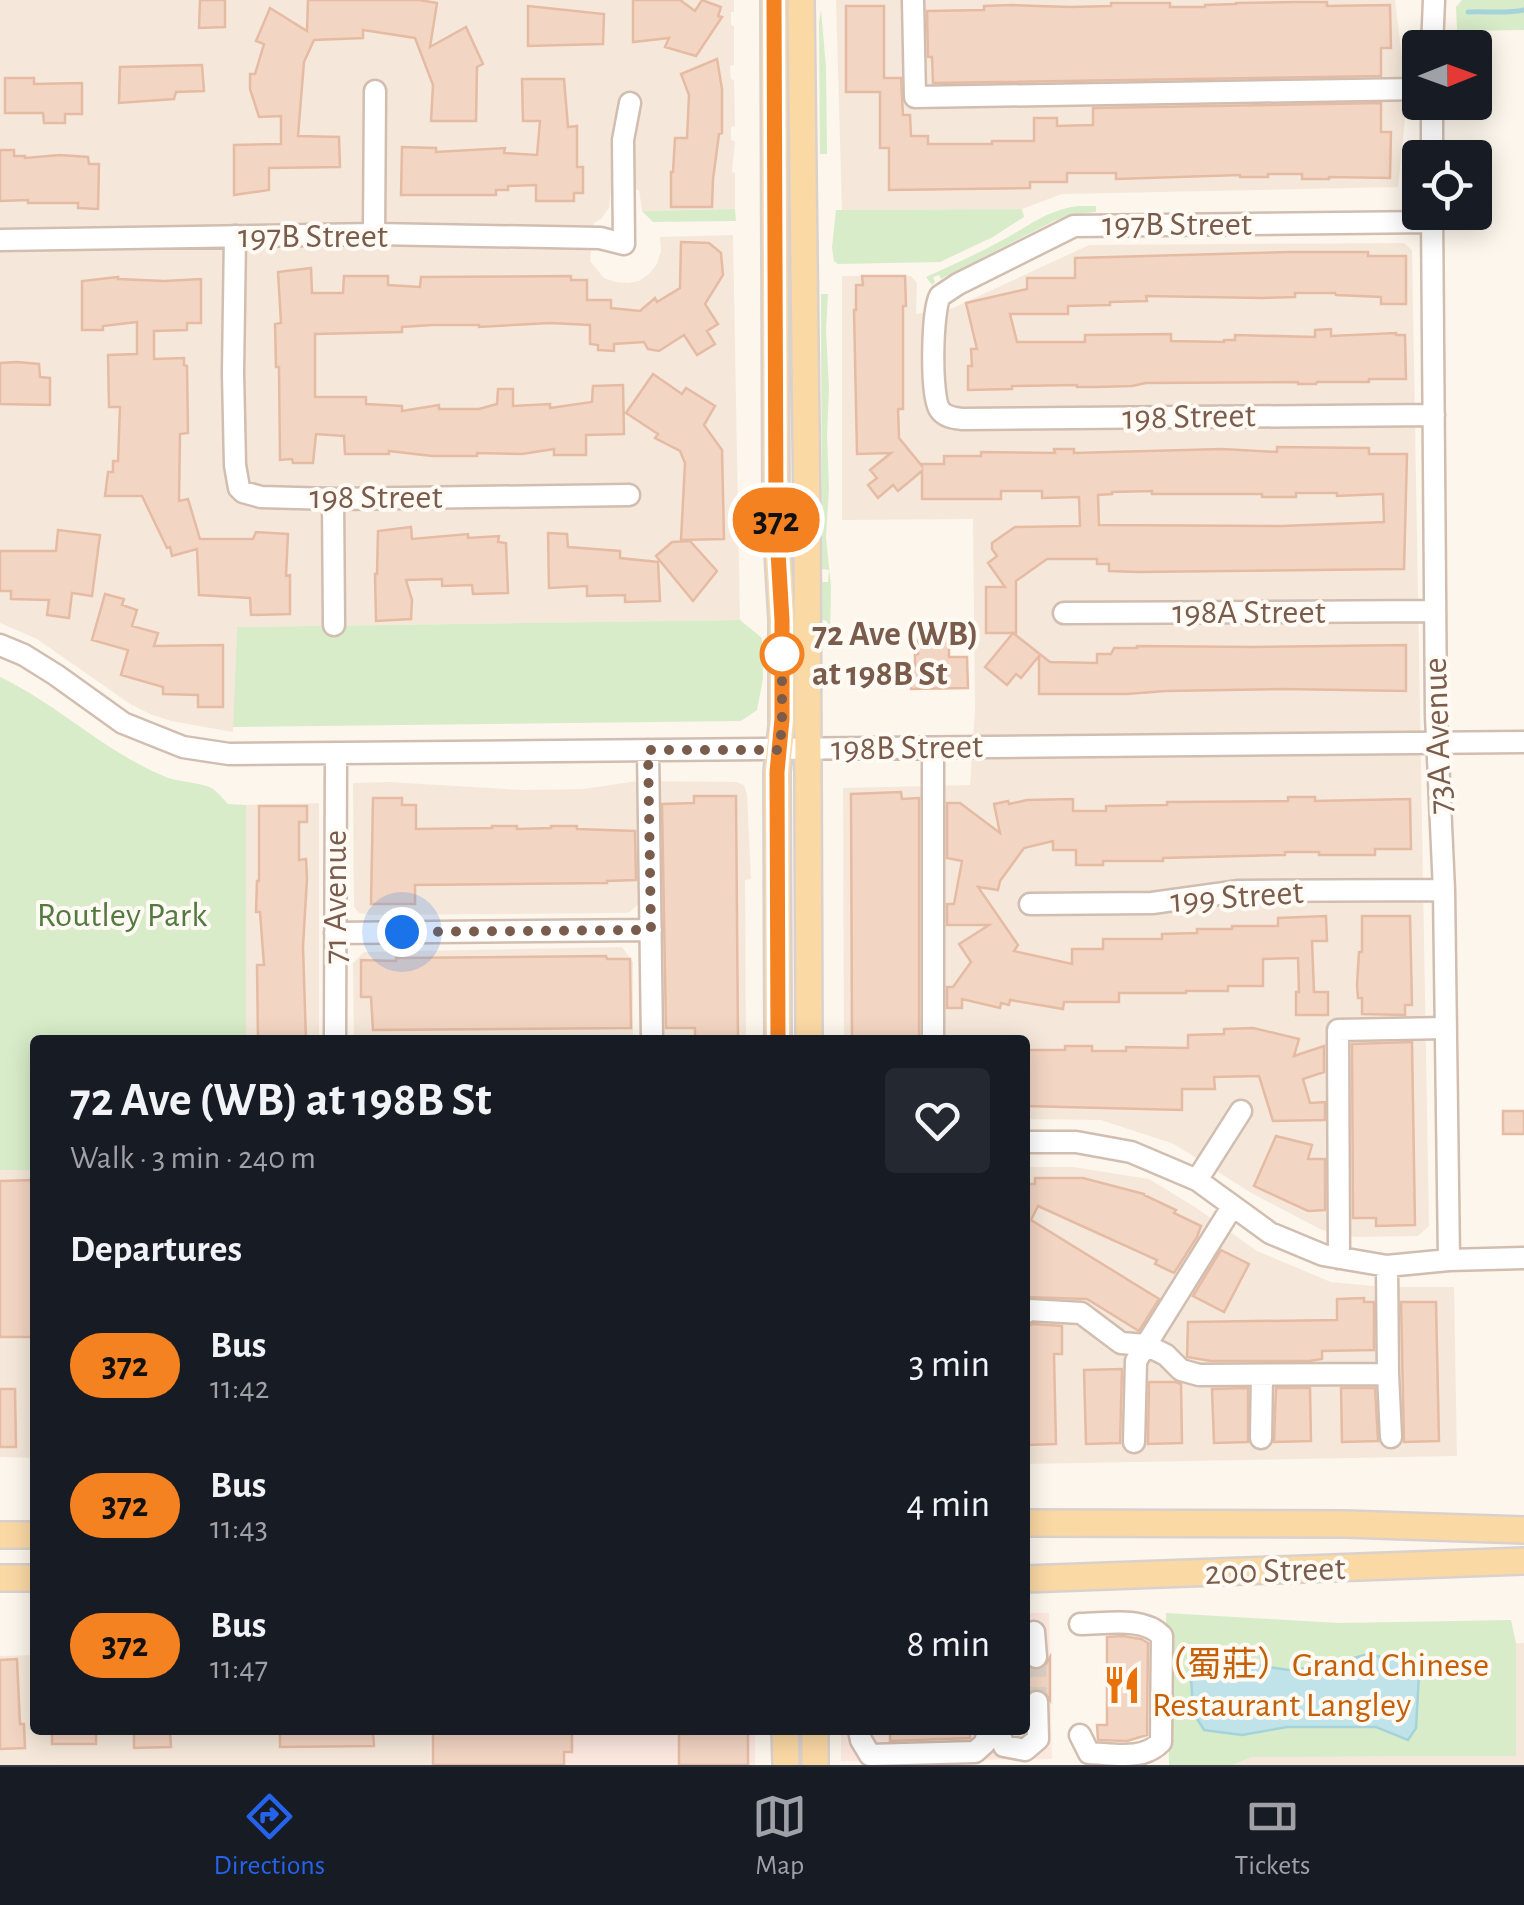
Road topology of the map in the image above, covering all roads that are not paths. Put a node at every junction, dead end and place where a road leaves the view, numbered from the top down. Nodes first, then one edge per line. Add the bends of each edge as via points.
1 (774, 0) edge
2 (800, 0) edge
3 (913, 0) edge
4 (1434, 0) edge
5 (1433, 30) edge
6 (1402, 89) edge
7 (374, 92) dead end
8 (630, 103) dead end
9 (1402, 218) edge
10 (1432, 230) edge
11 (374, 234) junction
12 (235, 236) junction
13 (0, 240) edge
14 (946, 415) joint
15 (1434, 415) junction
16 (630, 495) dead end
17 (333, 499) junction
18 (1435, 611) junction
19 (1064, 613) dead end
20 (334, 626) dead end
21 (0, 645) edge
22 (1524, 742) edge
23 (1436, 743) junction
24 (933, 748) junction
25 (808, 749) junction
26 (648, 750) junction
27 (780, 750) junction
28 (336, 754) junction
29 (1444, 890) junction
30 (1030, 904) dead end
31 (651, 930) junction
32 (335, 933) junction
33 (1446, 1028) junction
34 (335, 1035) edge
35 (652, 1035) edge
36 (778, 1035) edge
37 (810, 1035) edge
38 (933, 1035) edge
39 (1241, 1112) dead end
40 (1030, 1142) edge
41 (1196, 1180) junction
42 (1232, 1207) junction
43 (1340, 1258) junction
44 (1524, 1258) edge
45 (1450, 1260) junction
46 (1387, 1266) junction
47 (1030, 1310) edge
48 (1146, 1345) junction
49 (1388, 1374) junction
50 (1262, 1375) junction
51 (1391, 1437) dead end
52 (1262, 1438) dead end
53 (1134, 1442) dead end
54 (1030, 1523) edge
55 (1524, 1530) edge
56 (0, 1535) edge
57 (30, 1535) edge
58 (1524, 1561) edge
59 (0, 1578) edge
60 (30, 1578) edge
61 (1030, 1579) edge
62 (1080, 1624) dead end
63 (1034, 1632) dead end
64 (1036, 1657) tunnel mouth
65 (1033, 1714) tunnel mouth
66 (785, 1735) edge
67 (814, 1735) edge
68 (860, 1735) edge
69 (986, 1735) edge
70 (1000, 1735) edge
71 (1080, 1735) dead end
72 (786, 1765) edge
73 (815, 1765) edge

1 - 27 main road
2 - 25 main road
3 - 6 street via 915,98
4 - 5 street
7 - 11 street
8 - 11 street, 197B Street via 623,140 624,244 600,238
9 - 14 street, 197B Street via 1067,228 940,296 934,391
10 - 15 street, 73A Avenue
11 - 12 street, 197B Street
12 - 13 street, 197B Street
12 - 17 street, 198 Street via 239,488 260,497
14 - 15 street, 198 Street
15 - 18 street, 73A Avenue
16 - 17 street, 198 Street
17 - 20 street
18 - 19 street, 198A Street
18 - 23 street, 73A Avenue
21 - 28 street, 198B Street via 56,675 123,724 183,747
22 - 23 street, 198B Street
23 - 24 street, 198B Street
23 - 29 street, 73A Avenue
24 - 25 street, 198B Street
24 - 38 street
25 - 27 street, 198B Street
25 - 37 main road
26 - 27 street, 198B Street
26 - 28 street, 198B Street
26 - 31 street
27 - 36 main road
28 - 32 street, 71 Avenue
29 - 30 street, 199 Street via 1239,891 1152,903
29 - 33 street, 73A Avenue
31 - 32 street
31 - 35 street
32 - 34 street, 71 Avenue
33 - 43 street via 1338,1030
33 - 45 street, 73A Avenue
39 - 41 street
40 - 41 street via 1131,1152
41 - 42 street
42 - 43 street via 1270,1233
42 - 48 street
43 - 46 street
44 - 45 street
45 - 46 street
46 - 49 street
47 - 48 street via 1082,1313 1121,1343
48 - 50 street via 1199,1375
48 - 53 street via 1136,1361
49 - 50 street
49 - 51 street
50 - 52 street
54 - 55 main road, 200 Street
56 - 57 main road
58 - 61 main road, 200 Street
59 - 60 main road
62 - 71 street via 1134,1623 1162,1636 1161,1742 1141,1754 1089,1753
63 - 64 street
65 - 70 street via 1038,1739 1025,1750 1004,1746
66 - 72 main road
67 - 73 main road
68 - 69 street via 870,1754 976,1752

